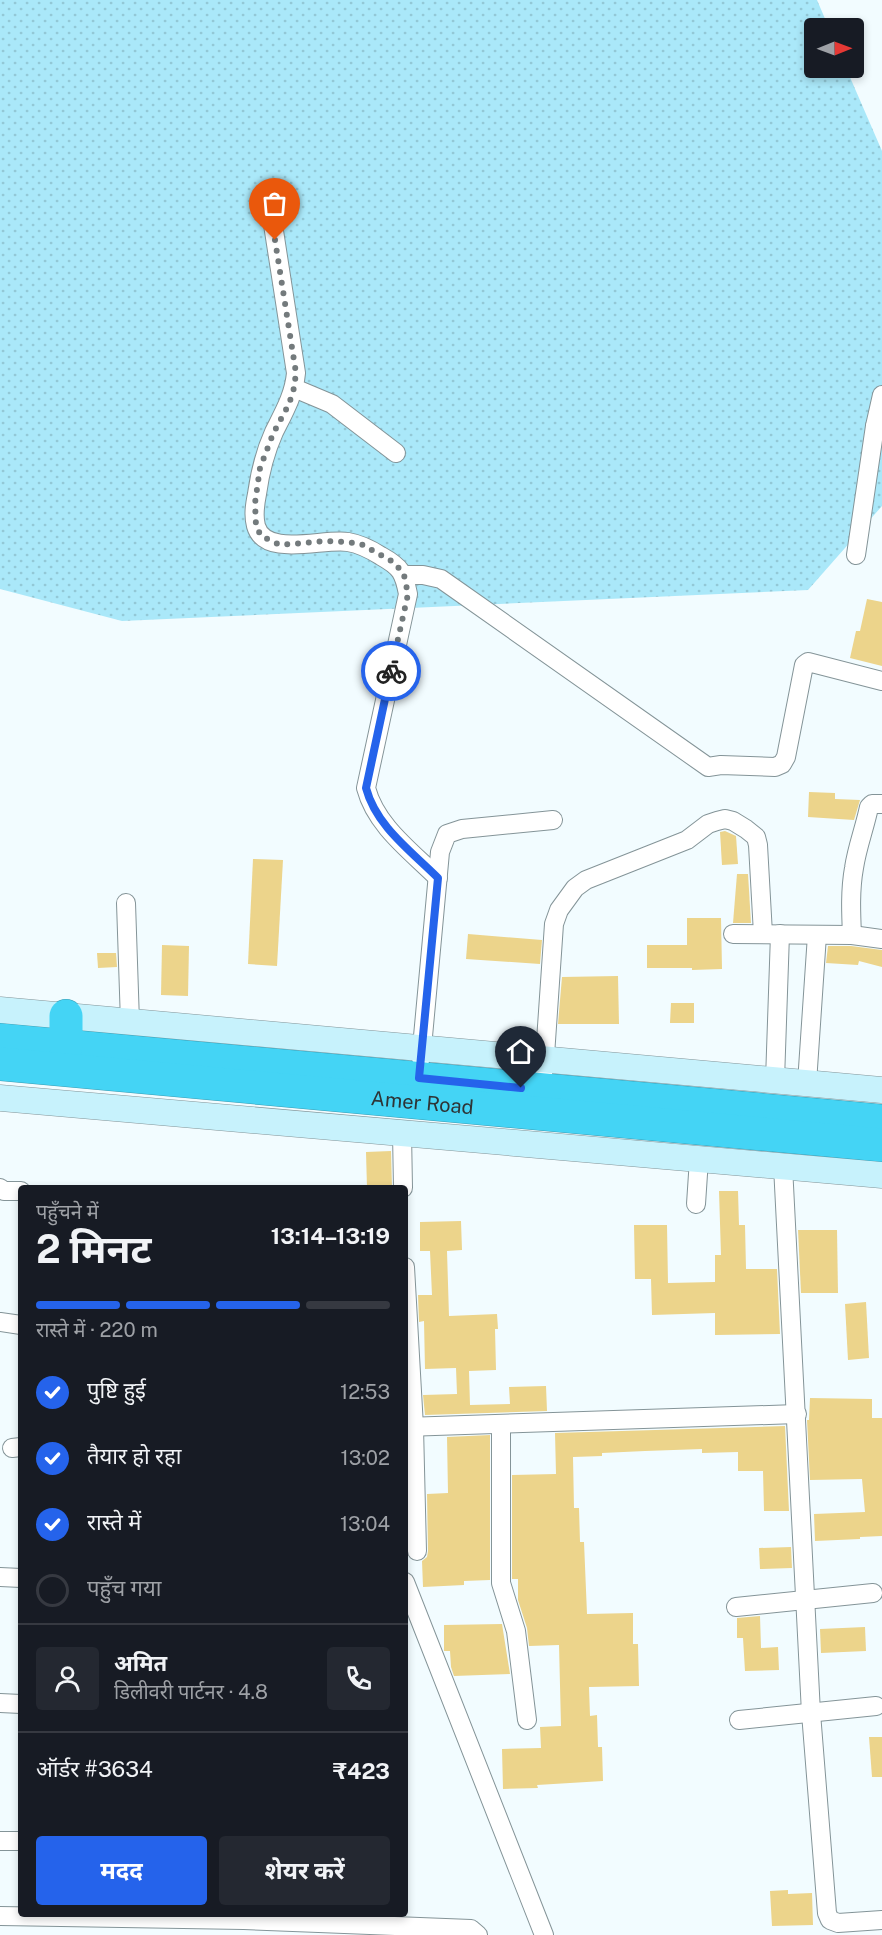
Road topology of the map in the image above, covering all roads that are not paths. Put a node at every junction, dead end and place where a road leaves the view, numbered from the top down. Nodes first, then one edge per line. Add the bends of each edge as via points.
1 (272, 218) dead end
2 (294, 388) junction
3 (882, 395) edge
4 (878, 427) edge
5 (396, 453) dead end
6 (856, 555) dead end
7 (404, 575) junction
8 (882, 681) edge
9 (882, 804) edge
10 (553, 820) dead end
11 (438, 878) junction
12 (126, 903) dead end
13 (733, 934) dead end
14 (771, 934) junction
15 (817, 935) junction
16 (852, 935) junction
17 (882, 939) edge
18 (0, 1010) edge
19 (130, 1022) junction
20 (66, 1031) junction
21 (0, 1040) edge
22 (250, 1048) junction
23 (421, 1063) junction
24 (0, 1064) edge
25 (543, 1075) junction
26 (775, 1080) junction
27 (807, 1083) junction
28 (882, 1090) edge
29 (0, 1098) edge
30 (882, 1121) edge
31 (402, 1133) junction
32 (699, 1159) junction
33 (867, 1159) edge
34 (783, 1166) junction
35 (403, 1185) edge
36 (0, 1188) edge
37 (18, 1191) edge
38 (696, 1204) dead end
39 (0, 1322) edge
40 (18, 1324) edge
41 (408, 1363) edge
42 (797, 1414) junction
43 (501, 1425) junction
44 (410, 1427) edge
45 (417, 1551) dead end
46 (0, 1576) edge
47 (18, 1578) edge
48 (408, 1590) edge
49 (873, 1593) dead end
50 (806, 1599) junction
51 (736, 1607) dead end
52 (0, 1703) edge
53 (18, 1704) edge
54 (876, 1706) dead end
55 (811, 1713) junction
56 (527, 1720) dead end
57 (739, 1720) dead end
58 (0, 1841) edge
59 (18, 1841) edge
60 (0, 1916) edge
61 (329, 1919) edge
62 (399, 1920) edge
63 (882, 1920) edge
64 (244, 1923) edge
65 (100, 1927) edge
66 (367, 1930) edge
67 (478, 1935) edge
68 (544, 1935) edge

1 - 2 street via 296,373
2 - 5 street via 332,404
2 - 7 street via 260,468 255,514 261,536 280,545 326,541 361,544 395,563
3 - 4 street
4 - 6 street
7 - 8 street via 441,579 708,767 782,764 804,665 808,662
7 - 11 street via 408,594 366,788 377,815
9 - 16 street via 869,807 855,862
10 - 11 street via 447,834
11 - 23 street
12 - 19 street
13 - 14 street
14 - 15 street
14 - 25 street via 756,837 733,821 708,824 687,840 586,880 567,898 554,924
14 - 26 street
15 - 16 street
15 - 27 street
16 - 17 street
18 - 20 street
19 - 20 street
19 - 22 street
20 - 21 highway, Amer Road
20 - 22 highway, Amer Road
22 - 23 highway, Amer Road
23 - 25 highway, Amer Road
24 - 33 highway, Amer Road
25 - 26 street
25 - 30 highway, Amer Road
26 - 27 street
27 - 28 street
29 - 31 street
31 - 32 street
31 - 35 street
32 - 34 street
32 - 38 street
33 - 34 street
34 - 42 street
36 - 37 street
39 - 40 street
41 - 44 street
42 - 43 street
42 - 50 street
43 - 44 street
43 - 56 street via 501,1582 516,1631
44 - 45 street
46 - 47 street
48 - 68 street
49 - 50 street
50 - 51 street
50 - 55 street
52 - 53 street
54 - 55 street
55 - 57 street
55 - 63 street via 827,1913 830,1920 838,1923
58 - 59 street
60 - 65 street
61 - 64 street
61 - 66 street
62 - 66 street
62 - 67 street via 471,1929
64 - 65 street

